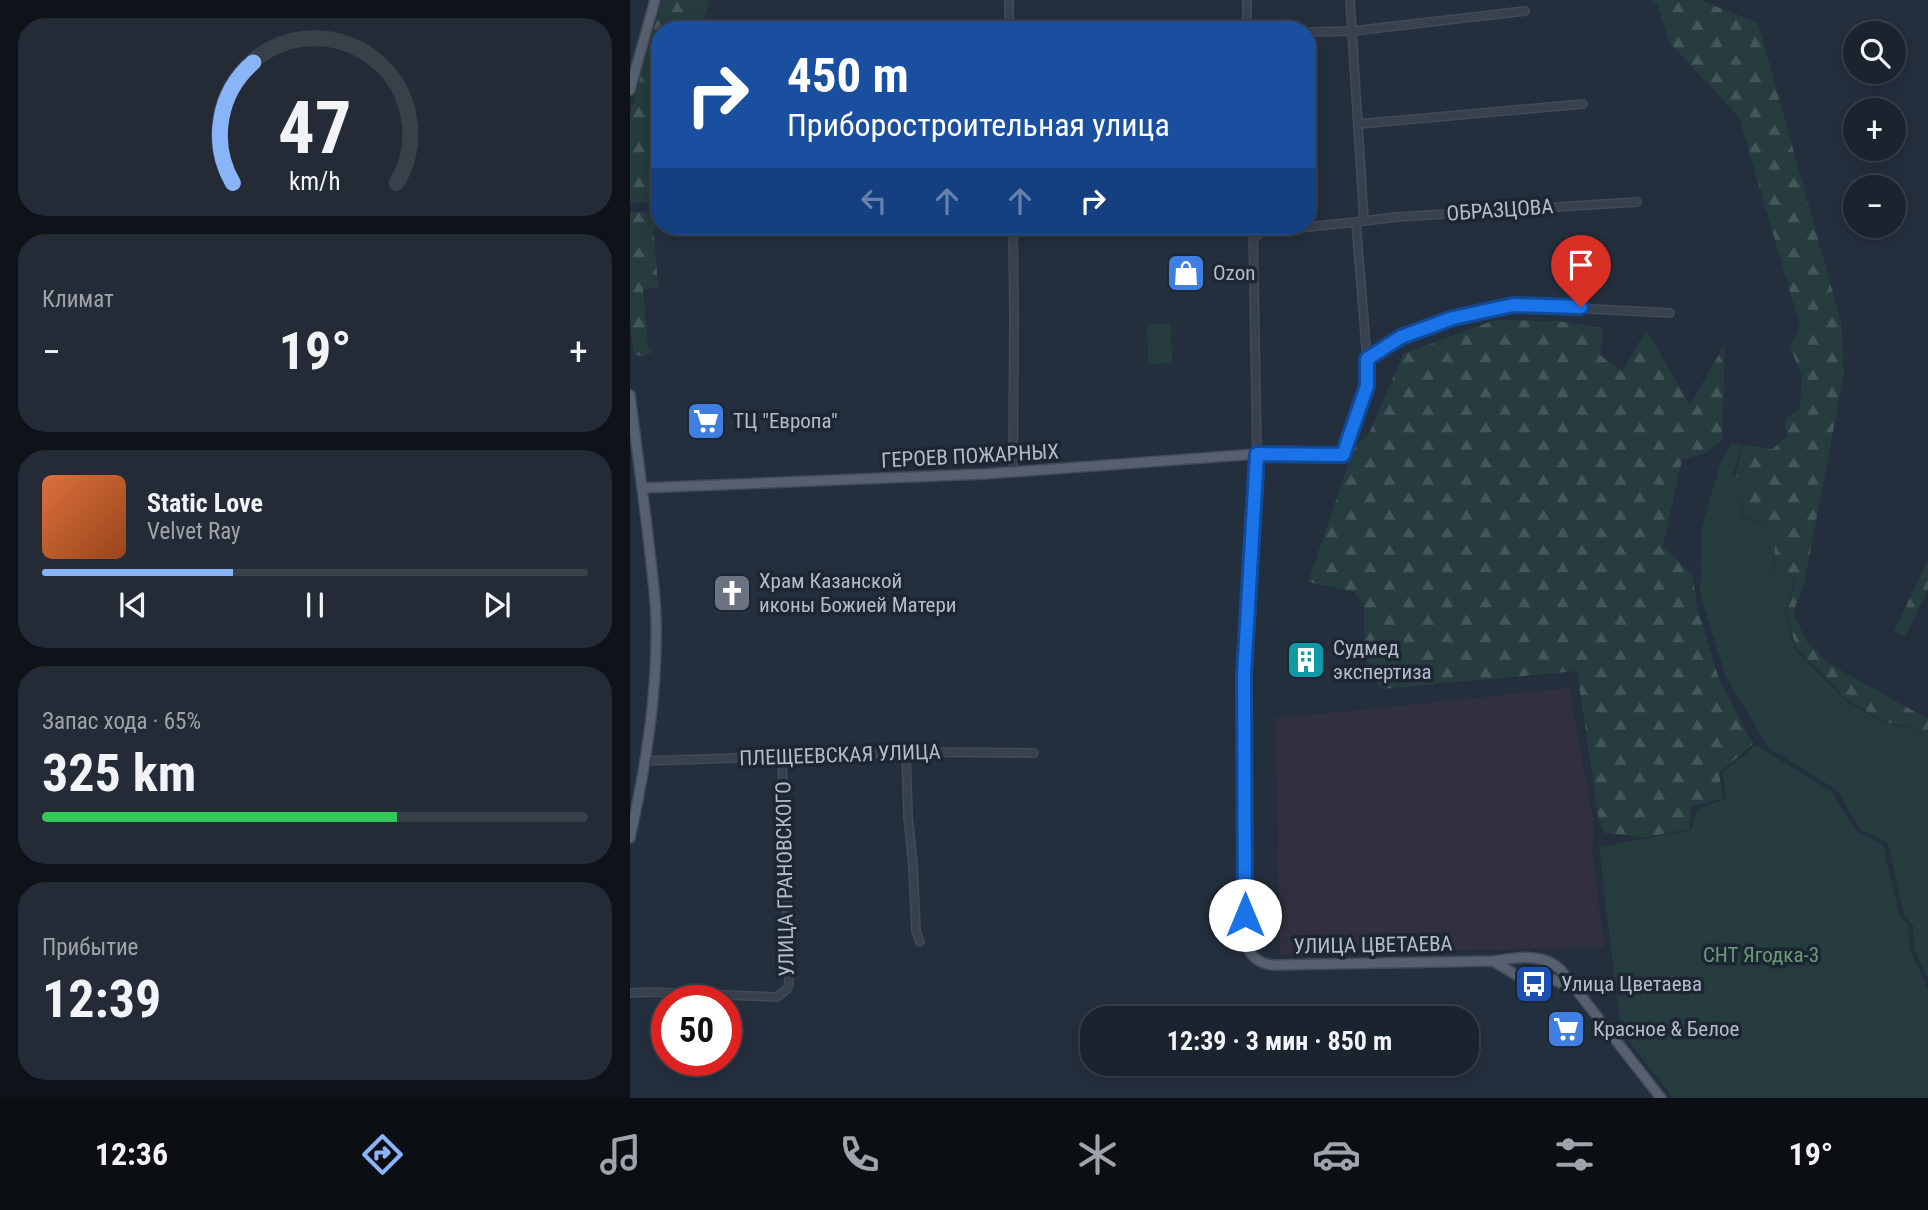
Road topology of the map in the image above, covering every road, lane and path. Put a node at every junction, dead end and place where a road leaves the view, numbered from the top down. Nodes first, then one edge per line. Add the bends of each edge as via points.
1 (655, 0) edge
2 (1009, 0) edge
3 (1247, 0) edge
4 (1350, 0) edge
5 (1525, 11) dead end
6 (1009, 21) edge
7 (1247, 21) edge
8 (1353, 31) junction
9 (1316, 32) edge
10 (630, 90) edge
11 (1583, 104) dead end
12 (1359, 124) junction
13 (1637, 202) dead end
14 (1360, 222) junction
15 (1316, 226) edge
16 (1013, 235) edge
17 (1254, 235) edge
18 (1258, 235) edge
19 (1254, 239) junction
20 (1670, 313) dead end
21 (1367, 359) junction
22 (630, 395) edge
23 (1257, 454) junction
24 (1013, 472) junction
25 (642, 488) junction
26 (906, 752) junction
27 (1034, 753) dead end
28 (782, 757) junction
29 (646, 761) junction
30 (630, 838) edge
31 (920, 942) dead end
32 (1519, 958) junction
33 (1546, 960) junction
34 (1493, 961) junction
35 (1516, 976) junction
36 (1542, 979) junction
37 (1576, 990) junction
38 (630, 993) edge
39 (1661, 1098) edge

1 - 10 main road
2 - 6 street
3 - 7 street
4 - 8 street
5 - 8 street
8 - 9 street
8 - 12 street
11 - 12 street
12 - 14 street
13 - 14 street, ОБРАЗЦОВА
14 - 15 street, ОБРАЗЦОВА
14 - 21 street
16 - 24 street
17 - 19 street
18 - 19 street, ОБРАЗЦОВА
19 - 23 street
20 - 21 street via 1513,305 1453,318 1401,337
21 - 23 street via 1367,386 1343,455
22 - 25 main road
23 - 24 main road, ГЕРОЕВ ПОЖАРНЫХ
23 - 34 main road, УЛИЦА ЦВЕТАЕВА via 1244,703 1245,942 1249,953 1274,965
24 - 25 main road, ГЕРОЕВ ПОЖАРНЫХ
25 - 29 main road via 656,615
26 - 27 street, ПЛЕЩЕЕВСКАЯ УЛИЦА
26 - 28 street, ПЛЕЩЕЕВСКАЯ УЛИЦА
26 - 31 street
28 - 29 street, ПЛЕЩЕЕВСКАЯ УЛИЦА
28 - 38 street, УЛИЦА ГРАНОВСКОГО via 787,989 777,997
29 - 30 main road
32 - 33 main road, УЛИЦА ЦВЕТАЕВА
32 - 34 main road, УЛИЦА ЦВЕТАЕВА
32 - 35 street via 1512,966
33 - 36 street via 1551,970
33 - 37 main road via 1560,969
34 - 35 main road
35 - 36 main road
36 - 37 main road
37 - 39 main road

